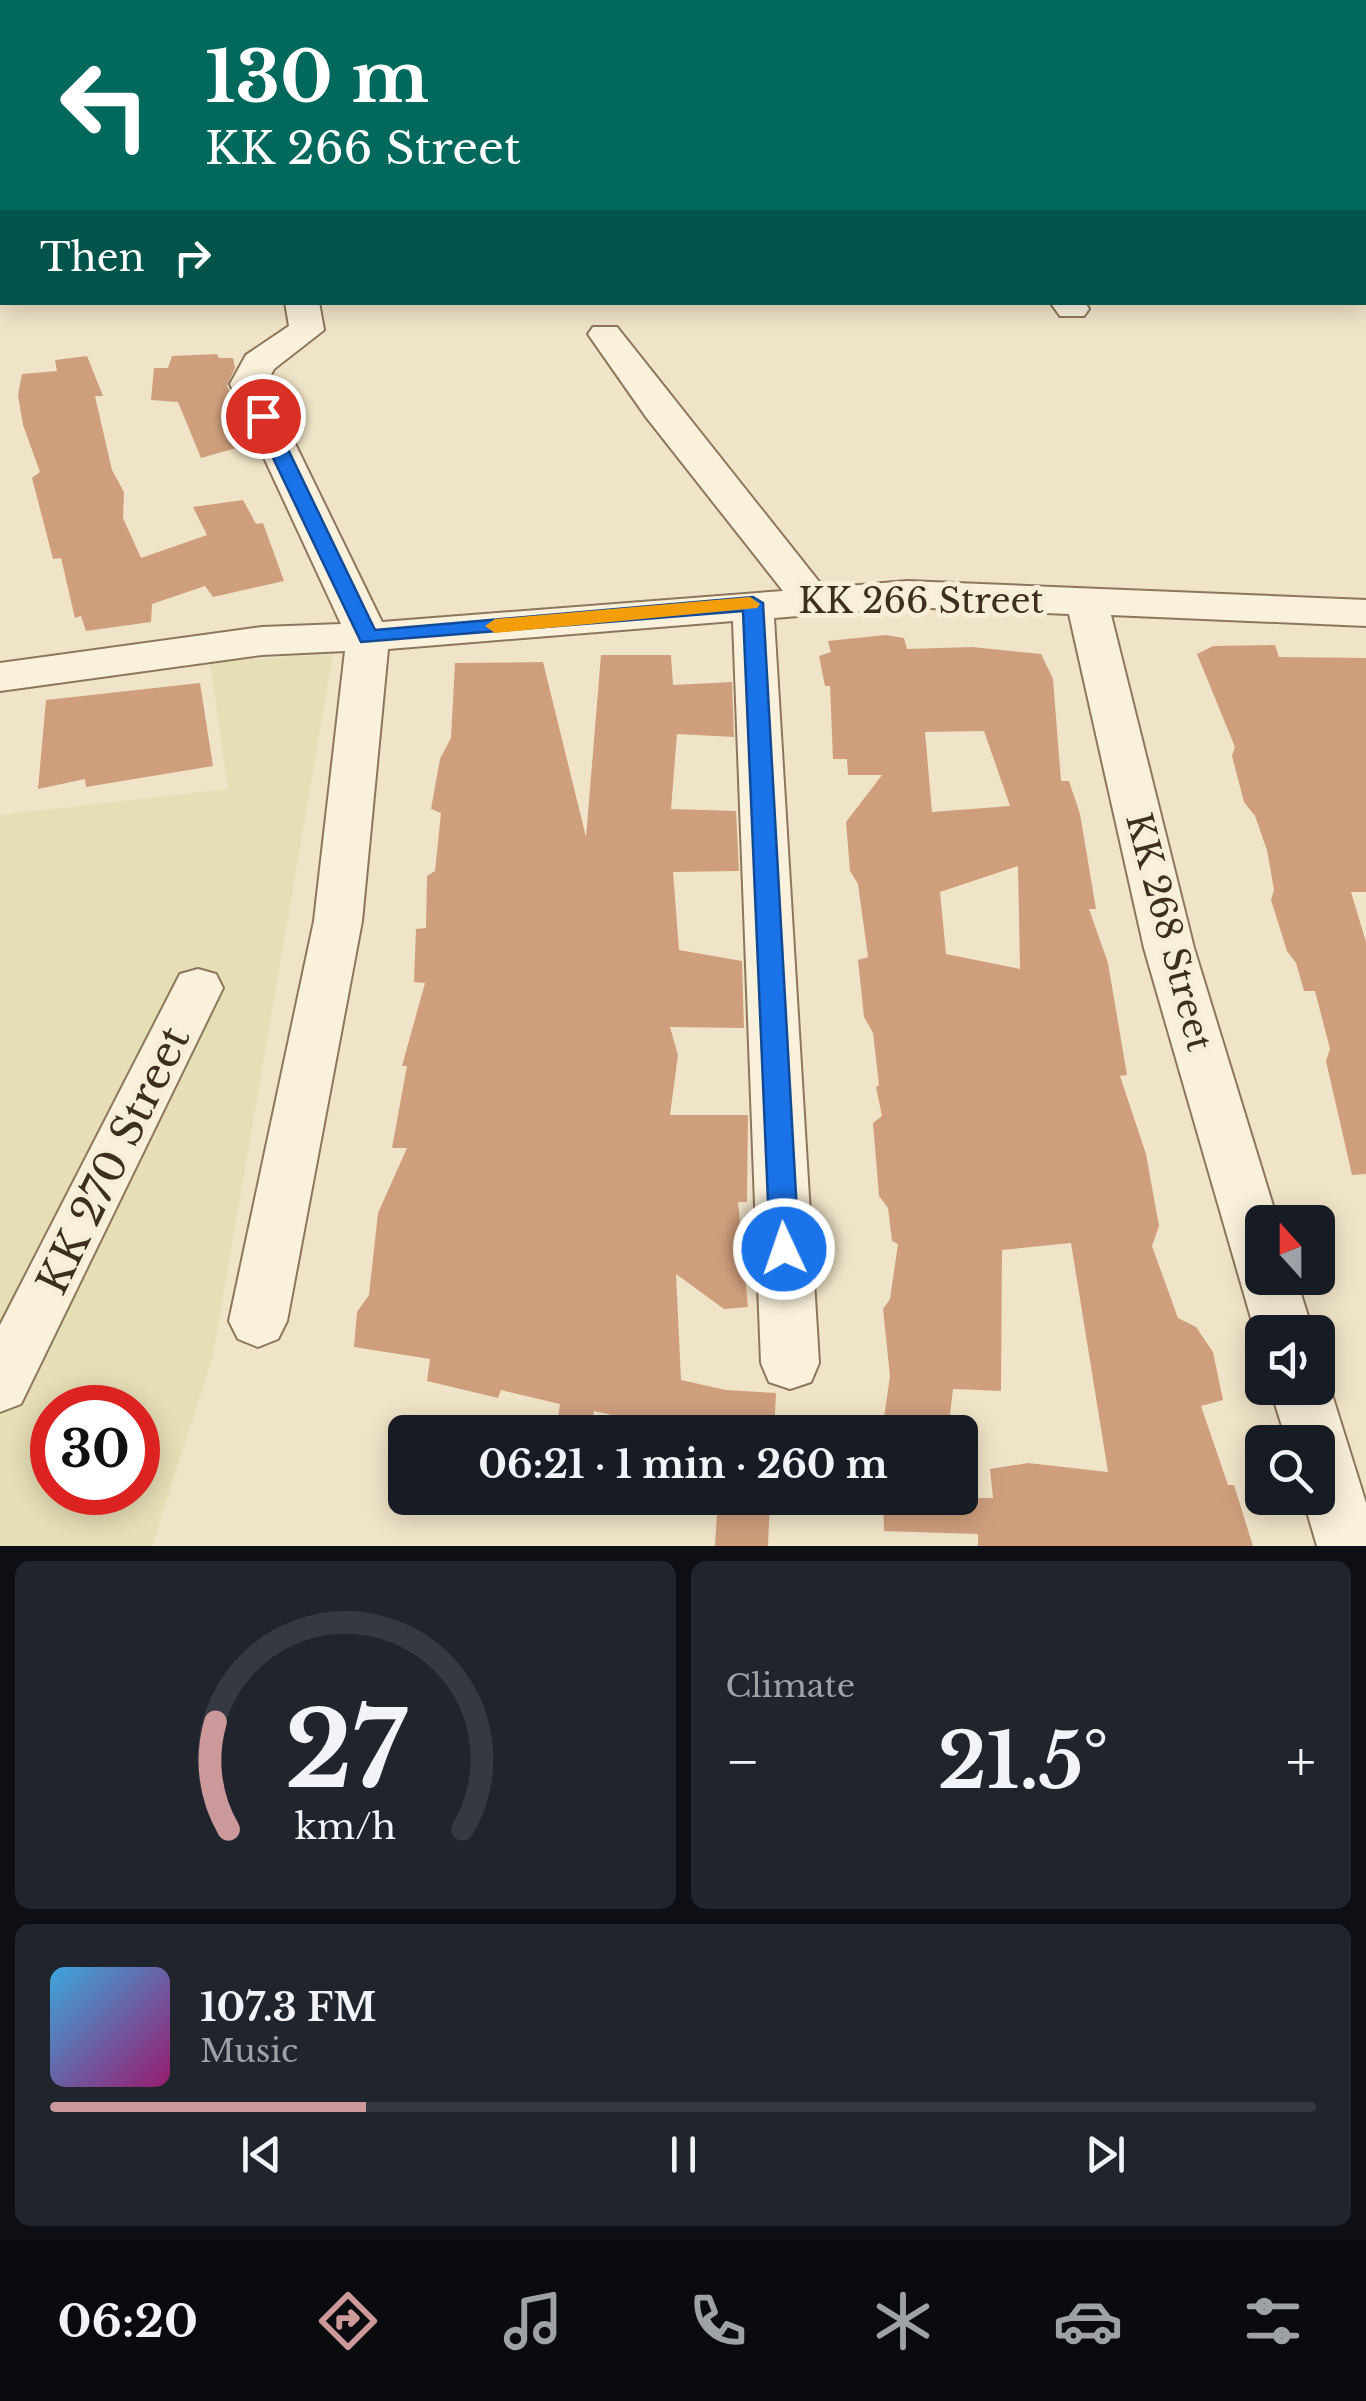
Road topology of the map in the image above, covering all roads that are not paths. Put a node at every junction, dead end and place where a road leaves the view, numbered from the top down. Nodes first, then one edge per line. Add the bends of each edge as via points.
1 (303, 305) edge
2 (605, 334) dead end
3 (812, 600) junction
4 (1086, 601) junction
5 (753, 603) junction
6 (1366, 614) edge
7 (368, 638) junction
8 (0, 677) edge
9 (198, 988) dead end
10 (1246, 1205) edge
11 (258, 1321) dead end
12 (790, 1363) dead end
13 (0, 1386) edge
14 (1335, 1503) edge
15 (1348, 1546) edge

1 - 7 street via 307,330 259,363 248,384
2 - 3 street
3 - 4 street, KK 266 Street via 907,594
3 - 5 street, KK 266 Street
4 - 6 street, KK 266 Street
4 - 10 street, KK 268 Street via 1170,948
5 - 7 street, KK 266 Street
5 - 12 street
7 - 8 street, KK 266 Street via 262,641
7 - 11 street via 338,921
9 - 13 street, KK 270 Street
14 - 15 street

